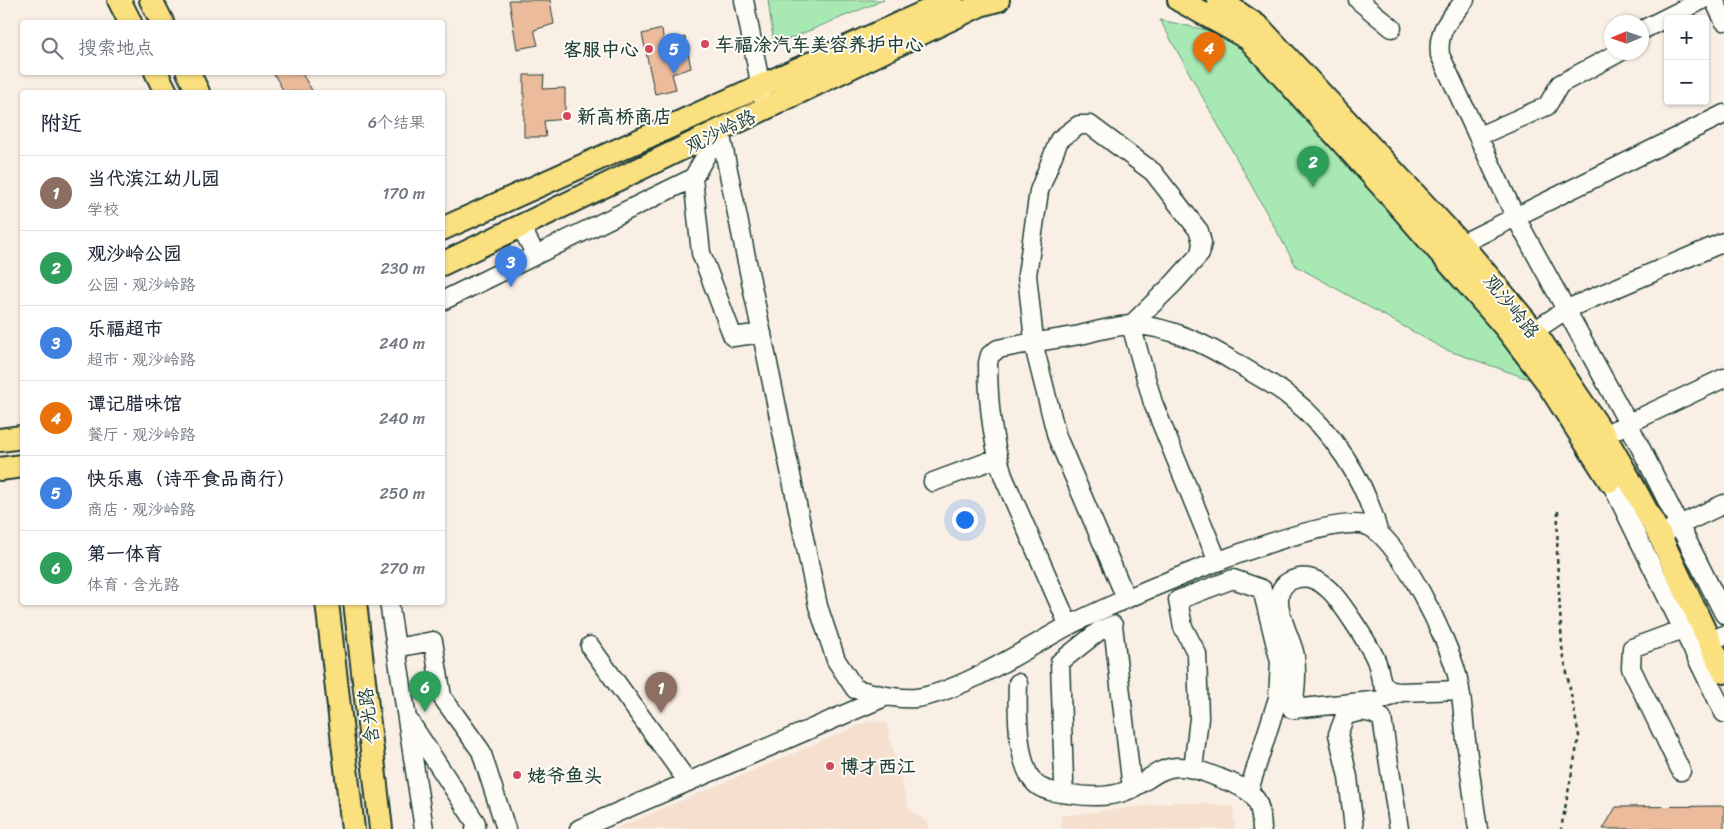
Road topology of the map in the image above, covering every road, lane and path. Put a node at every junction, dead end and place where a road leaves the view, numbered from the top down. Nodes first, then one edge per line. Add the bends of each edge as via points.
1 (119, 0) edge
2 (151, 0) edge
3 (744, 0) edge
4 (952, 0) edge
5 (998, 0) edge
6 (1179, 0) edge
7 (1358, 0) edge
8 (1465, 0) edge
9 (1702, 0) edge
10 (1714, 0) edge
11 (1229, 2) edge
12 (129, 20) edge
13 (161, 20) edge
14 (1724, 21) edge
15 (1649, 26) edge
16 (1392, 28) dead end
17 (1605, 60) edge
18 (158, 75) edge
19 (190, 75) edge
20 (761, 86) junction
21 (165, 90) edge
22 (197, 90) edge
23 (765, 109) junction
24 (1724, 114) edge
25 (720, 131) junction
26 (1479, 136) junction
27 (693, 178) junction
28 (1516, 218) junction
29 (521, 227) junction
30 (445, 228) edge
31 (1724, 242) edge
32 (1460, 244) junction
33 (536, 255) junction
34 (445, 263) edge
35 (445, 300) edge
36 (1567, 309) junction
37 (1131, 325) junction
38 (1534, 331) junction
39 (762, 333) junction
40 (1034, 343) junction
41 (1724, 378) edge
42 (1628, 423) junction
43 (1604, 435) junction
44 (20, 437) edge
45 (0, 440) edge
46 (998, 458) junction
47 (20, 466) edge
48 (0, 469) edge
49 (1610, 481) joint
50 (933, 482) dead end
51 (1724, 504) edge
52 (1558, 511) dead end
53 (1680, 525) junction
54 (1378, 531) junction
55 (1659, 534) junction
56 (1218, 562) junction
57 (1126, 598) junction
58 (327, 605) edge
59 (355, 605) edge
60 (389, 605) edge
61 (1724, 612) edge
62 (1069, 626) junction
63 (1702, 636) edge
64 (590, 646) dead end
65 (396, 648) junction
66 (1724, 672) edge
67 (1018, 683) dead end
68 (1460, 690) junction
69 (1400, 692) junction
70 (887, 696) junction
71 (1724, 713) edge
72 (407, 718) junction
73 (1193, 769) junction
74 (1681, 771) dead end
75 (1064, 781) dead end
76 (688, 782) junction
77 (1132, 789) junction
78 (1249, 790) junction
79 (353, 829) edge
80 (381, 829) edge
81 (424, 829) edge
82 (475, 829) edge
83 (506, 829) edge
84 (579, 829) edge
85 (1262, 829) edge
86 (1354, 829) edge
87 (1399, 829) edge
88 (1478, 829) edge
89 (1561, 829) edge

1 - 12 main road
2 - 13 main road
3 - 20 street
4 - 20 main road, 观沙岭路
5 - 23 main road, 观沙岭路 via 980,5
6 - 49 main road, 观沙岭路 via 1249,38 1381,185 1506,328 1550,386
7 - 16 street
8 - 26 street via 1444,27 1438,41 1440,55
9 - 15 street
10 - 14 street
11 - 32 main road, 观沙岭路 via 1259,27
17 - 26 street via 1560,84 1547,106
18 - 21 main road
19 - 22 main road
20 - 23 street
20 - 30 main road, 观沙岭路
23 - 25 main road, 观沙岭路
24 - 28 street
25 - 27 street
25 - 29 main road, 观沙岭路
25 - 39 street
26 - 28 street
27 - 33 street
27 - 39 street via 701,253 733,338
28 - 32 street
28 - 36 street
29 - 33 street
29 - 34 main road, 观沙岭路
31 - 36 street
32 - 38 main road, 观沙岭路
33 - 35 street
36 - 38 street
36 - 42 street
37 - 40 street
37 - 40 street via 1200,254 1200,231 1153,172 1090,125 1079,125 1059,140 1039,191 1027,275
37 - 54 street via 1180,335 1221,354 1289,396 1314,418 1340,450 1372,508
37 - 56 street via 1153,403
38 - 43 main road, 观沙岭路
39 - 70 street via 818,606 836,660 855,689
40 - 46 street via 998,349 990,355 993,434
40 - 57 street via 1057,437
41 - 42 street
42 - 43 street
42 - 53 street
43 - 55 main road, 观沙岭路
44 - 45 main road
46 - 50 street
46 - 62 street
47 - 48 main road
49 - 63 street
51 - 53 street
52 - 89 path via 1556,557 1562,647 1579,736
53 - 55 street
53 - 61 street
54 - 56 street via 1361,524 1343,523
54 - 68 street via 1415,580 1450,656
55 - 63 main road, 观沙岭路
56 - 57 street
57 - 62 street
58 - 79 main road, 含光路
59 - 80 main road, 含光路
60 - 65 street
61 - 63 street
62 - 70 street via 960,685 916,698
63 - 66 main road, 观沙岭路
63 - 71 street
63 - 74 street via 1632,648 1631,668
64 - 76 street
65 - 72 street
65 - 83 street via 433,641 442,698 481,751
67 - 77 street via 1024,766 1040,788 1086,797 1116,795
68 - 69 street
68 - 88 street
69 - 69 street via 1383,685 1377,662 1340,601 1328,588 1310,578 1289,582 1281,591 1278,611 1295,656 1296,691 1292,709 1382,700
70 - 76 street
72 - 81 street
72 - 82 street via 476,823
73 - 77 street via 1177,767 1161,771
73 - 78 street
73 - 78 street via 1199,718 1197,654 1182,627 1178,600 1234,579 1262,589 1280,662 1278,698
75 - 77 street via 1060,662 1098,631 1113,625
76 - 84 street
78 - 85 street via 1262,816
86 - 87 street via 1348,777 1338,734 1345,716 1359,710 1382,718

